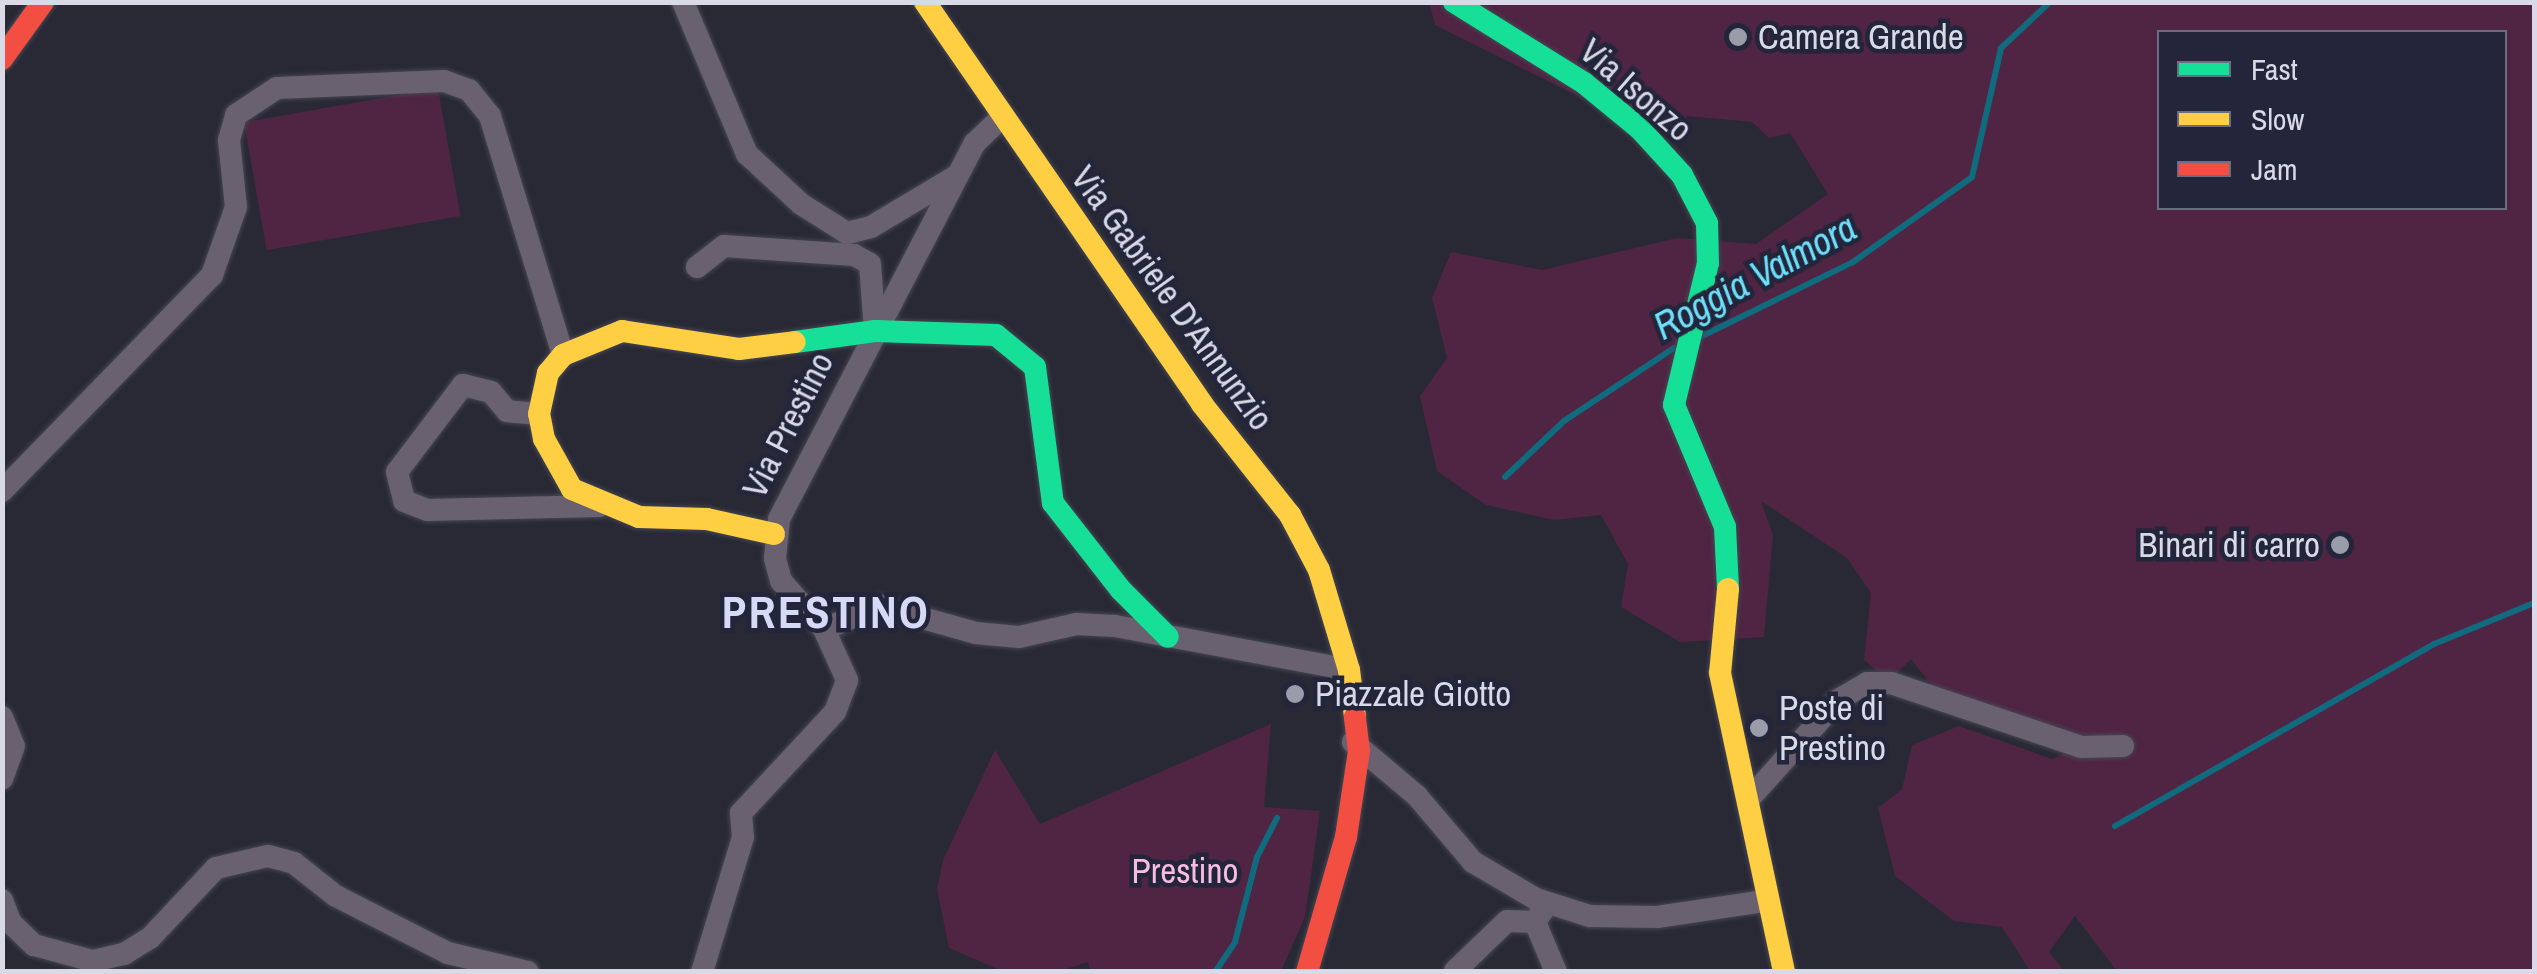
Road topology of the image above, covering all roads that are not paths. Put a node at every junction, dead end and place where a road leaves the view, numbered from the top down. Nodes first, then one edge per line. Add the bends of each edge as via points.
1 (43, 2) edge
2 (683, 2) edge
3 (925, 2) edge
4 (1454, 2) edge
5 (2, 59) edge
6 (1000, 119) junction
7 (961, 173) junction
8 (697, 267) dead end
9 (875, 331) junction
10 (562, 355) junction
11 (539, 414) junction
12 (2, 491) edge
13 (603, 506) junction
14 (774, 534) junction
15 (824, 629) junction
16 (1168, 638) junction
17 (1346, 670) junction
18 (1347, 710) junction
19 (2, 717) edge
20 (2122, 746) dead end
21 (1359, 751) junction
22 (1392, 774) junction
23 (2, 779) edge
24 (1356, 787) junction
25 (1749, 800) junction
26 (1336, 866) junction
27 (2, 900) edge
28 (1764, 900) junction
29 (1541, 912) junction
30 (1456, 971) edge
31 (528, 972) edge
32 (702, 972) edge
33 (1307, 972) edge
34 (1556, 972) edge
35 (1784, 972) edge

1 - 5 main road
2 - 7 street via 748,154 832,223 847,232 871,227
3 - 6 main road, Via Gabriele D'Annunzio
4 - 25 main road, Via Isonzo via 1584,83 1640,129 1682,175 1706,223 1708,263 1674,405 1684,444 1725,527 1728,589 1720,673
6 - 7 street, Via Prestino via 975,143
6 - 17 main road, Via Gabriele D'Annunzio via 1202,404 1290,515 1319,570
7 - 9 street, Via Prestino
8 - 9 street via 724,246 854,255 870,264
9 - 10 main road via 739,349 622,332
9 - 14 street, Via Prestino
9 - 16 main road via 973,330 996,334 1026,353 1040,384 1053,503
10 - 11 main road via 548,372
10 - 12 street via 490,116 469,90 444,81 277,88 236,115 228,140 236,207 212,275
11 - 13 main road via 555,465 572,489
11 - 13 street via 507,411 491,392 463,385 397,472 404,501 427,510
13 - 14 main road via 638,518 706,518
14 - 15 street, Via Prestino via 780,581
15 - 16 street via 880,606 1019,637 1076,624
15 - 32 street, Via Prestino via 844,661 844,699 741,814 743,837
16 - 17 street
17 - 18 main road, Via Gabriele D'Annunzio
18 - 21 main road, Via Gabriele D'Annunzio
18 - 22 street
18 - 26 main road, Via Gabriele D'Annunzio
19 - 23 street via 14,746
20 - 25 street via 2081,747 1891,682 1867,682 1838,700
21 - 22 street
21 - 24 main road, Via Gabriele D'Annunzio
22 - 24 street via 1370,772
22 - 29 street via 1473,862
24 - 26 main road, Via Gabriele D'Annunzio
25 - 28 main road, Via Isonzo
26 - 33 main road, Via Gabriele D'Annunzio
27 - 31 street via 11,924 34,945 93,961 124,954 150,938 216,868 268,856 294,863 336,896 434,947
28 - 29 street via 1657,917
28 - 35 main road, Via Isonzo
29 - 30 street via 1508,921
29 - 34 street

